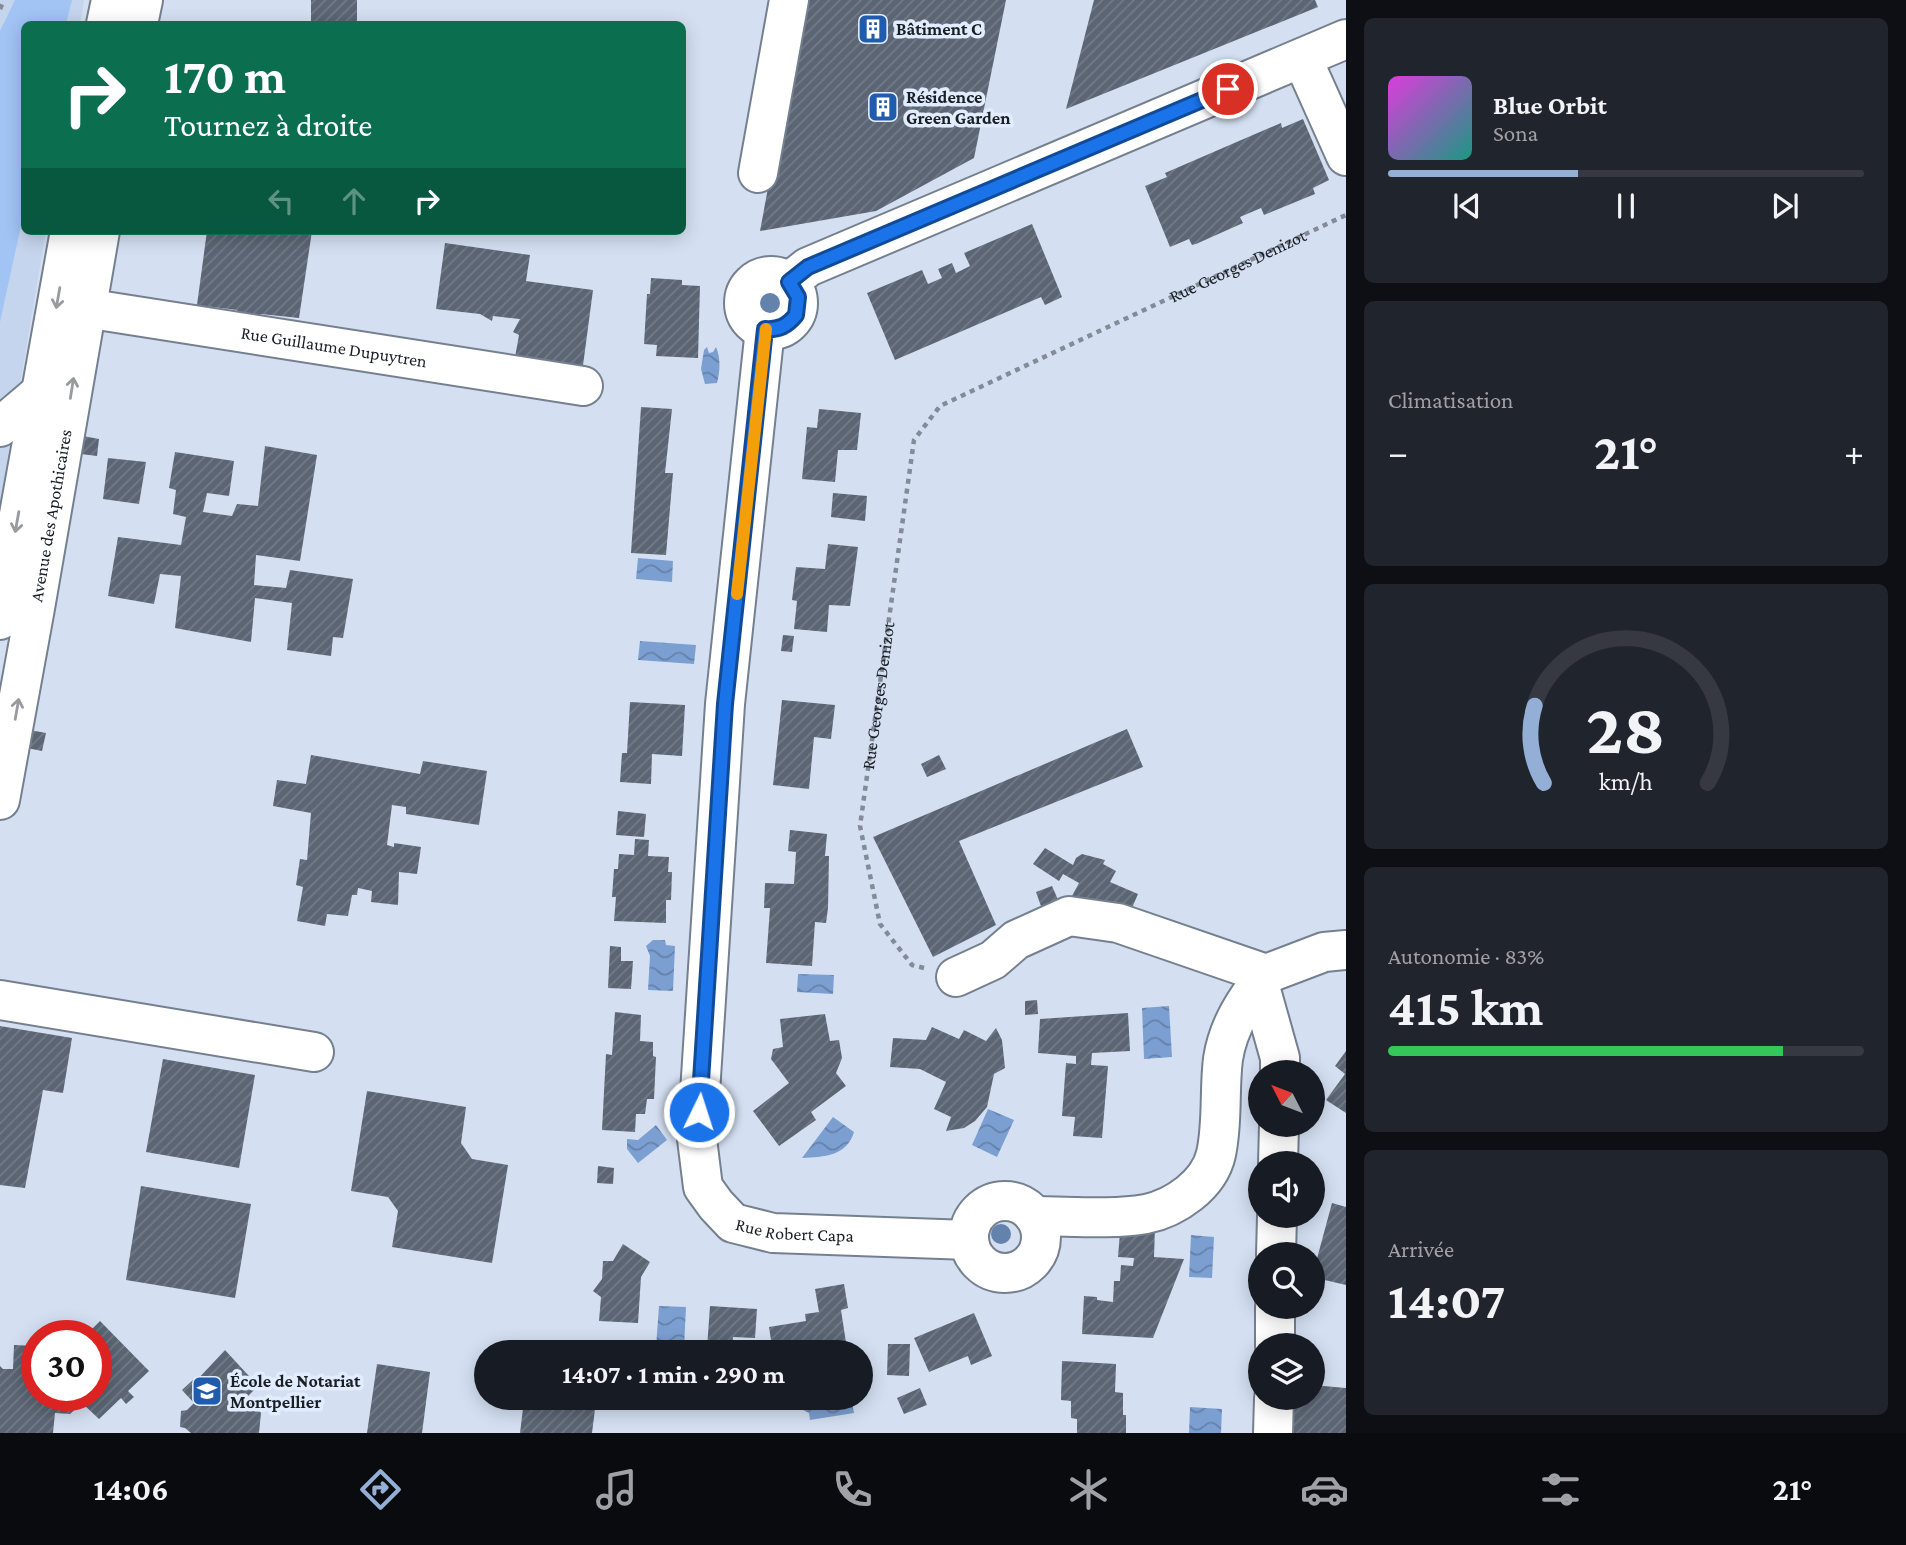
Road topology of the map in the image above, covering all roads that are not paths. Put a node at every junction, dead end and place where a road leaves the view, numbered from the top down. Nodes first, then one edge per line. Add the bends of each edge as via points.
1 (111, 0) edge
2 (143, 0) edge
3 (789, 0) edge
4 (107, 21) edge
5 (139, 21) edge
6 (1346, 39) edge
7 (1302, 58) junction
8 (1346, 156) edge
9 (758, 173) dead end
10 (68, 235) edge
11 (99, 235) edge
12 (85, 308) junction
13 (583, 386) dead end
14 (40, 393) junction
15 (0, 427) edge
16 (0, 610) edge
17 (0, 618) edge
18 (0, 800) edge
19 (1346, 950) edge
20 (956, 977) road end
21 (1263, 979) junction
22 (0, 999) edge
23 (314, 1052) dead end
24 (1280, 1060) edge
25 (1034, 1216) junction
26 (969, 1240) junction
27 (1274, 1410) edge
28 (1273, 1433) edge

1 - 4 street
2 - 5 street
3 - 9 street
6 - 7 street
7 - 8 street
7 - 26 street, Rue Robert Capa via 808,267 789,282 798,297 796,315 783,327 765,329 725,704 697,1139 703,1187 733,1223 773,1233
10 -> 14 street, Avenue des Apothicaires
11 - 12 street, Avenue des Apothicaires
12 - 13 street, Rue Guillaume Dupuytren
18 -> 12 street, Avenue des Apothicaires
14 - 15 street
14 -> 17 street, Avenue des Apothicaires
16 - 17 street
19 - 21 street via 1324,952
20 - 21 street via 993,960 1017,940 1069,916 1118,922
21 - 24 street
21 - 25 street via 1241,1006 1223,1057 1216,1156 1195,1188 1173,1205 1148,1213
22 - 23 street
25 - 26 street via 1015,1202 992,1203 974,1217
25 - 26 street via 1041,1233 1037,1251 1017,1270 999,1272 982,1265
27 - 28 street

